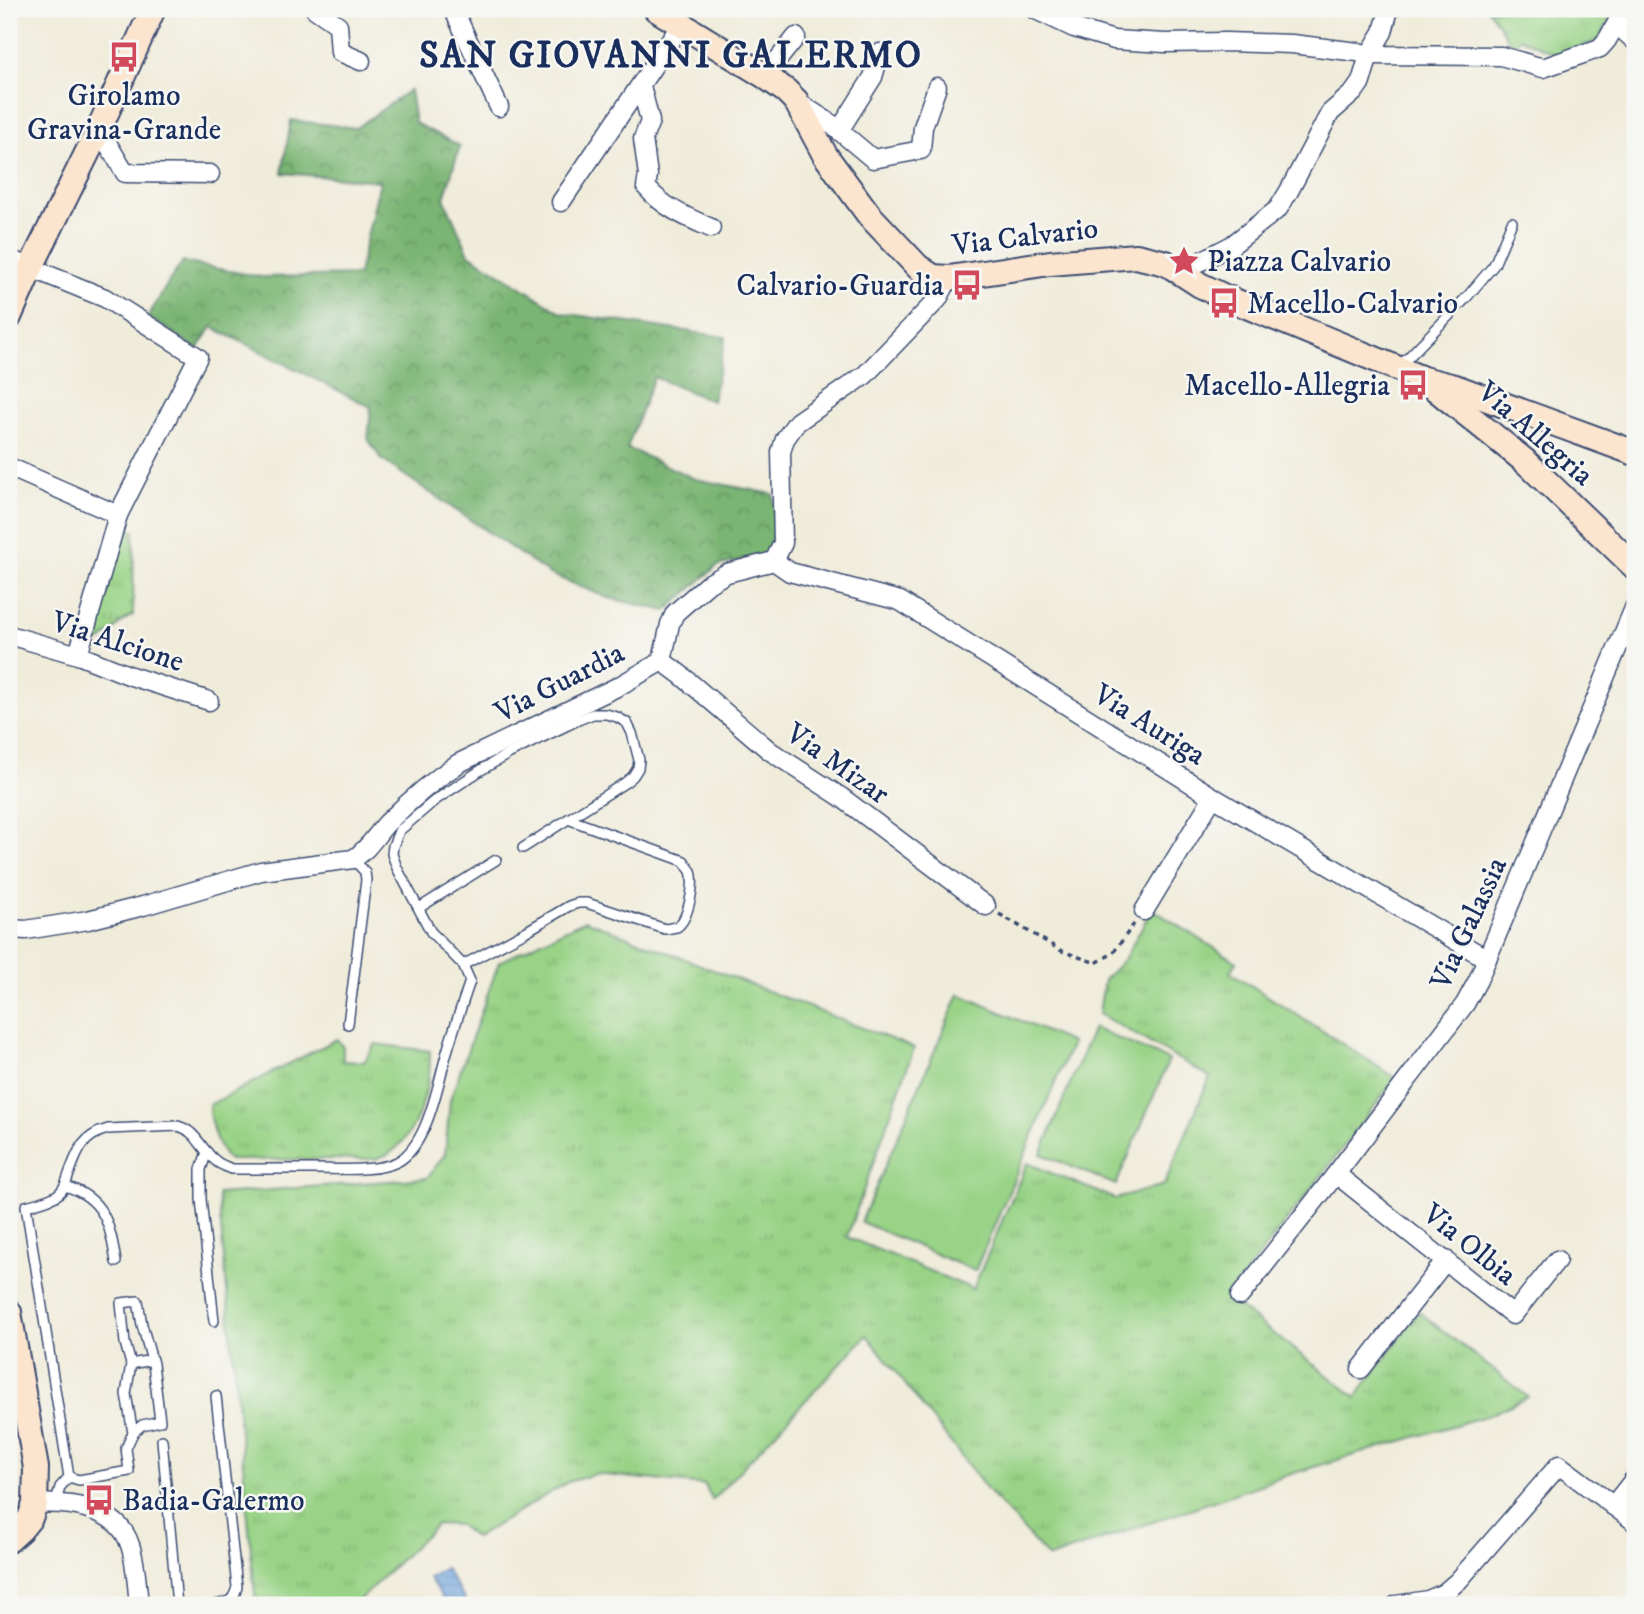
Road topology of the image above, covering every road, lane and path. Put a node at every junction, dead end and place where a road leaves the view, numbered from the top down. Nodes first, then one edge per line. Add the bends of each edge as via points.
1 (153, 9) edge
2 (315, 9) edge
3 (455, 9) edge
4 (656, 9) edge
5 (1034, 9) edge
6 (1389, 9) edge
7 (1621, 17) edge
8 (687, 29) junction
9 (796, 37) dead end
10 (1635, 41) edge
11 (880, 53) dead end
12 (1369, 55) junction
13 (360, 61) dead end
14 (765, 76) junction
15 (641, 86) junction
16 (937, 88) dead end
17 (796, 101) junction
18 (499, 107) dead end
19 (99, 129) junction
20 (839, 131) junction
21 (210, 174) dead end
22 (561, 202) dead end
23 (1512, 222) dead end
24 (711, 228) dead end
25 (20, 263) edge
26 (1180, 271) junction
27 (948, 278) junction
28 (9, 317) edge
29 (1397, 368) junction
30 (1423, 379) junction
31 (1635, 453) edge
32 (9, 467) edge
33 (118, 515) junction
34 (774, 561) junction
35 (1635, 567) edge
36 (1635, 606) edge
37 (9, 635) edge
38 (78, 655) junction
39 (662, 661) junction
40 (209, 701) dead end
41 (1213, 797) junction
42 (568, 819) junction
43 (523, 848) dead end
44 (353, 859) junction
45 (496, 860) dead end
46 (986, 906) joint
47 (419, 908) junction
48 (1144, 911) joint
49 (9, 929) edge
50 (1488, 959) junction
51 (463, 965) junction
52 (348, 1024) dead end
53 (207, 1152) junction
54 (1336, 1174) junction
55 (65, 1186) junction
56 (1557, 1260) dead end
57 (1446, 1261) junction
58 (116, 1262) dead end
59 (1240, 1296) dead end
60 (9, 1312) edge
61 (214, 1321) dead end
62 (152, 1360) junction
63 (131, 1364) junction
64 (1361, 1369) dead end
65 (216, 1396) dead end
66 (133, 1433) junction
67 (162, 1440) dead end
68 (69, 1477) junction
69 (1635, 1478) edge
70 (46, 1503) junction
71 (1613, 1506) junction
72 (1635, 1522) edge
73 (9, 1539) edge
74 (139, 1605) edge
75 (177, 1605) edge
76 (215, 1605) edge
77 (1396, 1605) edge

1 - 19 main road
2 - 13 street via 338,25 340,52
3 - 18 street
4 - 8 main road, Via Calvario
5 - 12 street via 1074,29 1114,40 1292,44
6 - 12 street via 1383,32
7 - 10 street
7 - 12 street via 1600,48 1543,68 1501,56
8 - 14 main road, Via Calvario
8 - 15 street
9 - 14 street
11 - 20 street via 873,77
12 - 26 street via 1361,82 1330,113 1278,209 1232,245
14 - 17 main road, Via Calvario
15 - 22 street
15 - 24 street via 649,121 643,139 646,187 677,213
16 - 20 street via 923,127 921,150 873,159
17 - 20 street
17 - 27 main road, Via Calvario via 825,155 869,215 918,268 933,277
19 - 21 street via 125,173
19 - 25 main road
23 - 29 lane via 1494,265
25 - 28 main road
25 - 33 street via 105,298 198,357
26 - 27 main road, Via Calvario via 1136,256 1049,262
26 - 29 main road, Via Calvario via 1200,285
27 - 34 street via 938,299 864,374 797,422 785,439 780,452 783,543
29 - 30 main road, Via Calvario
30 - 31 main road
30 - 35 main road, Via Allegria via 1526,462
32 - 33 street
33 - 38 street
34 - 39 street, Via Guardia via 727,573 708,584 675,614
34 - 41 street, Via Auriga via 790,572 900,601
36 - 50 street, Via Galassia
37 - 38 street, Via Alcione
38 - 40 street, Via Alcione
39 - 44 street, Via Guardia via 458,763 414,797
39 - 46 street, Via Mizar via 770,751 841,797
41 - 48 street
41 - 50 street, Via Auriga
42 - 43 lane
42 - 47 lane via 626,782 638,768 632,733 617,717 586,717 510,753 434,801 404,826 392,854
42 - 51 lane via 684,861 691,870 692,885 684,918 677,927 665,929 578,903
44 - 49 street via 261,871 88,920
44 - 52 lane via 366,880
45 - 47 lane
46 - 48 path via 1062,951 1096,963 1113,953
47 - 51 lane via 431,932
50 - 54 street, Via Galassia via 1465,1004
51 - 53 lane via 470,981 434,1103 415,1143 397,1162 350,1170 231,1169
53 - 55 lane via 195,1135 178,1126 108,1129 80,1147
53 - 61 lane via 201,1169 201,1199
54 - 57 street, Via Olbia
54 - 59 street, Via Galassia
55 - 58 lane via 91,1199 104,1214
55 - 68 lane via 58,1195 26,1206
56 - 57 street, Via Olbia via 1513,1315
57 - 64 street
60 - 70 main road
62 - 63 lane
62 - 63 lane via 138,1301 121,1303
62 - 66 lane via 160,1421 142,1424
63 - 66 lane via 126,1394
65 - 76 lane via 237,1587 228,1602
66 - 68 lane via 125,1448 129,1471
67 - 75 lane
68 - 70 lane
69 - 71 street
70 - 73 main road
70 - 74 street via 66,1503 96,1512 118,1525 131,1546
71 - 72 street
71 - 77 street via 1559,1465 1458,1581 1428,1600

